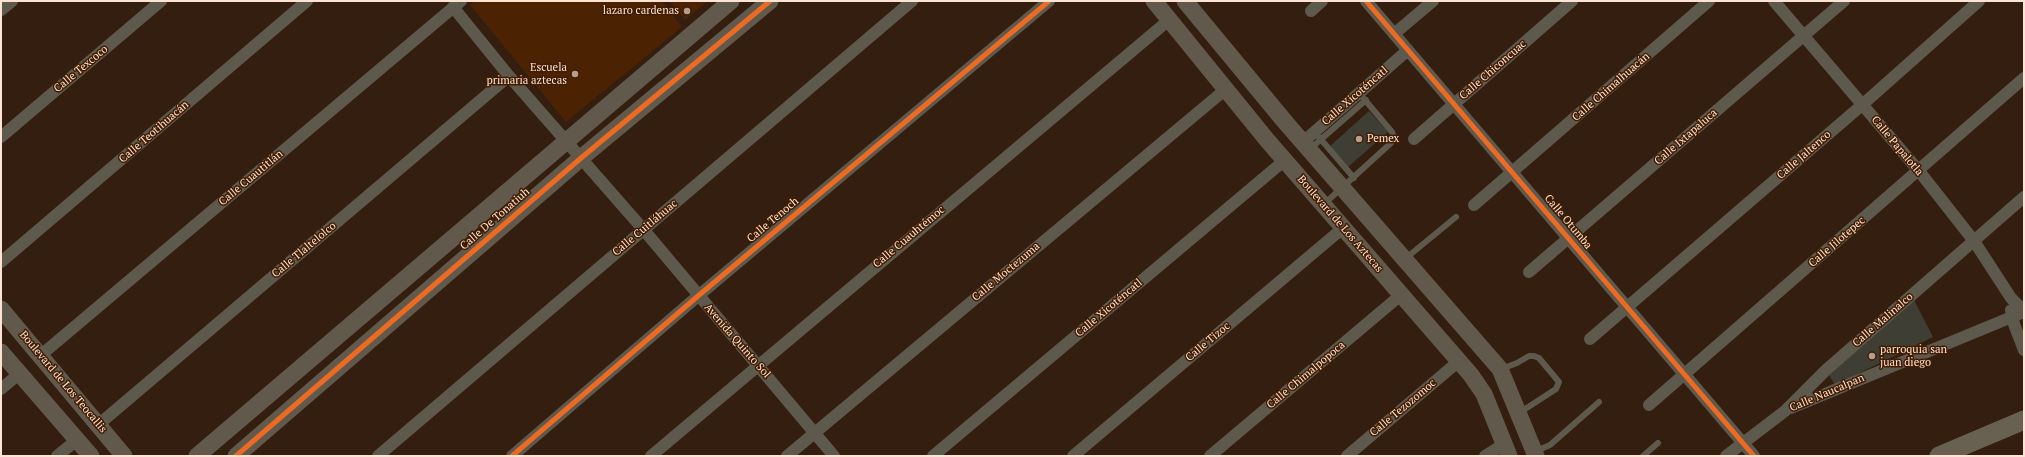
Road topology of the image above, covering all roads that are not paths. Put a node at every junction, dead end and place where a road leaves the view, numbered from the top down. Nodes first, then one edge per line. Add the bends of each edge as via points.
1 (12, 1) edge
2 (161, 1) edge
3 (306, 1) edge
4 (731, 1) edge
5 (770, 1) edge
6 (912, 1) edge
7 (1049, 1) edge
8 (1154, 1) edge
9 (1185, 1) edge
10 (1322, 1) edge
11 (1366, 1) edge
12 (1434, 1) edge
13 (1572, 1) edge
14 (1709, 1) edge
15 (1774, 1) edge
16 (1844, 1) edge
17 (1979, 1) edge
18 (457, 4) edge
19 (1, 10) edge
20 (1311, 11) dead end
21 (1169, 20) junction
22 (1394, 34) junction
23 (1804, 36) junction
24 (1408, 50) junction
25 (509, 76) junction
26 (2024, 78) edge
27 (1226, 89) junction
28 (1362, 96) junction
29 (1454, 104) junction
30 (1862, 106) junction
31 (1286, 123) junction
32 (1, 137) edge
33 (1414, 139) dead end
34 (566, 140) junction
35 (1267, 140) junction
36 (1312, 141) junction
37 (581, 158) junction
38 (1285, 160) junction
39 (1918, 171) junction
40 (1513, 172) junction
41 (1348, 182) junction
42 (2024, 197) edge
43 (1323, 205) junction
44 (1474, 205) dead end
45 (1456, 217) dead end
46 (1343, 228) junction
47 (643, 229) junction
48 (1568, 238) junction
49 (1974, 240) junction
50 (1404, 259) junction
51 (1, 262) edge
52 (1529, 272) dead end
53 (1402, 294) junction
54 (698, 296) junction
55 (2011, 298) junction
56 (1626, 307) junction
57 (1, 309) edge
58 (2024, 311) edge
59 (2012, 317) junction
60 (1590, 339) dead end
61 (2024, 350) edge
62 (1, 352) edge
63 (41, 355) junction
64 (1459, 361) junction
65 (757, 364) junction
66 (1500, 369) junction
67 (20, 373) junction
68 (1685, 374) junction
69 (1, 389) edge
70 (1599, 402) dead end
71 (1649, 405) dead end
72 (1785, 411) junction
73 (1518, 413) junction
74 (2024, 420) edge
75 (98, 425) junction
76 (814, 432) junction
77 (77, 440) junction
78 (1658, 443) dead end
79 (1743, 443) junction
80 (1507, 450) edge
81 (1535, 454) edge
82 (58, 456) edge
83 (91, 456) edge
84 (124, 456) edge
85 (197, 456) edge
86 (236, 456) edge
87 (378, 456) edge
88 (512, 456) edge
89 (651, 456) edge
90 (787, 456) edge
91 (834, 456) edge
92 (934, 456) edge
93 (1073, 456) edge
94 (1210, 456) edge
95 (1347, 456) edge
96 (1485, 456) edge
97 (1643, 456) edge
98 (1726, 456) edge
99 (1754, 456) edge
100 (1939, 456) edge

1 - 19 street
2 - 32 street, Calle Texcoco
3 - 51 street, Calle Teotihuacán
4 - 34 street, Calle De Tonatiuh
5 - 37 street, Calle De Tonatiuh
6 - 47 street, Calle Cuitláhuac
7 - 54 street, Calle Tenoch
8 - 21 street, Boulevard de Los Aztecas
9 - 31 street
10 - 20 street
11 - 22 street, Calle Otumba
12 - 22 street
13 - 29 street, Calle Chiconcuac
14 - 40 street, Calle Chimalhuacán
15 - 23 street, Calle Papalotla
16 - 23 street, Calle Ixtapaluca
17 - 30 street, Calle Jaltenco
18 - 25 street, Avenida Quinto Sol
18 - 63 street, Calle Cuautitlán
21 - 27 street, Boulevard de Los Aztecas
21 - 65 street, Calle Cuauhtémoc
22 - 24 street, Calle Otumba
23 - 30 street, Calle Papalotla
23 - 48 street, Calle Ixtapaluca
24 - 28 street, Calle Xicoténcatl
24 - 29 street, Calle Otumba
25 - 34 street, Avenida Quinto Sol
25 - 75 street, Calle Tlaltelolco
26 - 39 street, Calle Jilotepec
27 - 35 street, Boulevard de Los Aztecas
27 - 76 street, Calle Moctezuma
28 - 36 street, Calle Xicoténcatl
28 - 41 lane via 1392,132 1394,138
29 - 33 street, Calle Chiconcuac
29 - 40 street, Calle Otumba
30 - 39 street, Calle Papalotla
30 - 56 street, Calle Jaltenco
31 - 35 street
31 - 36 street
34 - 37 street, Avenida Quinto Sol
34 - 85 street, Calle De Tonatiuh
35 - 38 street, Boulevard de Los Aztecas
36 - 41 street
37 - 47 street, Avenida Quinto Sol
37 - 86 street, Calle De Tonatiuh
38 - 43 street, Boulevard de Los Aztecas
38 - 92 street, Calle Xicoténcatl
39 - 49 street, Calle Papalotla
39 - 68 street, Calle Jilotepec
40 - 44 street, Calle Chimalhuacán
40 - 48 street, Calle Otumba
41 - 43 lane
41 - 50 street
42 - 49 street, Calle Malinalco
43 - 46 street, Boulevard de Los Aztecas
45 - 50 lane
46 - 53 street, Boulevard de Los Aztecas
46 - 93 street, Calle Tizoc
47 - 54 street, Avenida Quinto Sol
47 - 87 street, Calle Cuitláhuac
48 - 52 street, Calle Ixtapaluca
48 - 56 street, Calle Otumba
49 - 55 street, Calle Papalotla
49 - 72 street, Calle Malinalco via 1826,370
50 - 66 street
53 - 64 street, Boulevard de Los Aztecas
53 - 94 street, Calle Chimalpopoca
54 - 65 street, Avenida Quinto Sol
54 - 88 street, Calle Tenoch
55 - 58 street, Calle Papalotla
55 - 59 street, Calle Papalotla
56 - 60 street, Calle Jaltenco
56 - 68 street, Calle Otumba
57 - 63 street, Boulevard de Los Teocallis
58 - 59 street, Calle Naucalpan
59 - 61 street, Calle Papalotla
59 - 72 street, Calle Naucalpan
62 - 67 street
63 - 75 street, Boulevard de Los Teocallis
64 - 80 street, Boulevard de Los Aztecas via 1484,394
64 - 95 street, Calle Tezozomoc
65 - 76 street, Avenida Quinto Sol
65 - 89 street, Calle Cuauhtémoc
66 - 73 street
66 - 73 lane via 1534,356 1539,358 1559,382 1556,389
67 - 69 street
67 - 77 street
68 - 71 street, Calle Jilotepec
68 - 79 street, Calle Otumba
70 - 81 lane via 1550,445
72 - 79 street, Calle Malinalco
73 - 81 street
74 - 100 main road
75 - 84 street, Boulevard de Los Teocallis
76 - 90 street, Calle Moctezuma
76 - 91 street, Avenida Quinto Sol
77 - 82 street
77 - 83 street
78 - 97 lane
79 - 98 street, Calle Malinalco
79 - 99 street, Calle Otumba
80 - 96 street

